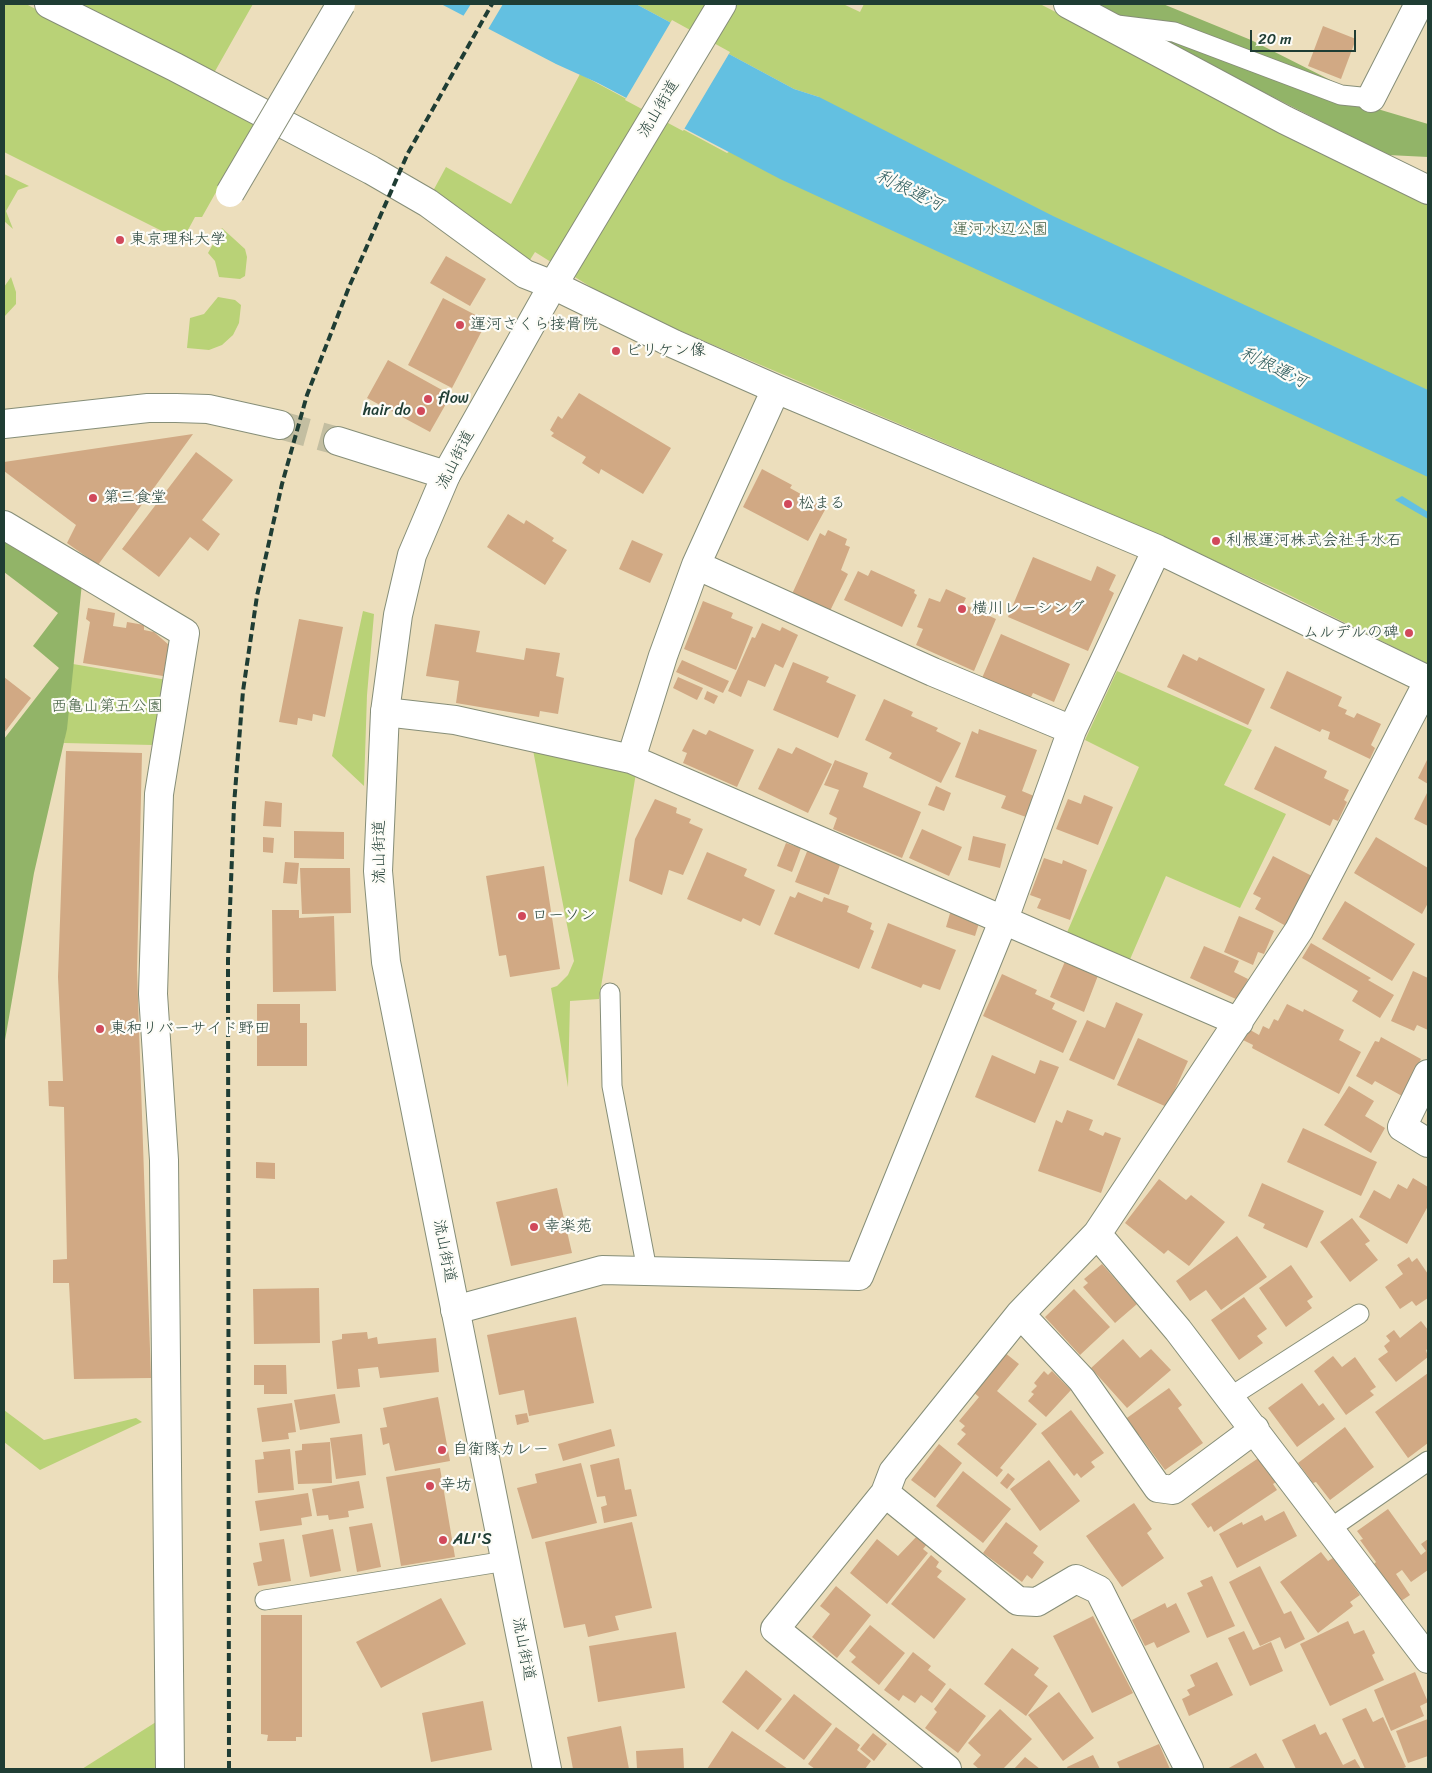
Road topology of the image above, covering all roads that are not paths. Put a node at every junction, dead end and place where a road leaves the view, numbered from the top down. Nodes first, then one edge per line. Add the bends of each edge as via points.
1 (49, 4) edge
2 (341, 4) edge
3 (722, 4) edge
4 (1068, 4) edge
5 (1418, 4) edge
6 (1104, 24) junction
7 (1371, 98) joint
8 (1428, 190) edge
9 (230, 193) dead end
10 (558, 277) junction
11 (776, 389) junction
12 (4, 424) edge
13 (280, 425) tunnel mouth
14 (338, 441) tunnel mouth
15 (446, 475) junction
16 (4, 525) edge
17 (1157, 549) junction
18 (696, 565) junction
19 (1428, 681) edge
20 (385, 712) junction
21 (1072, 730) junction
22 (631, 759) junction
23 (1004, 919) junction
24 (610, 993) dead end
25 (1239, 1022) junction
26 (1428, 1074) edge
27 (1428, 1143) edge
28 (1097, 1234) junction
29 (647, 1270) junction
30 (455, 1310) junction
31 (1020, 1314) junction
32 (1359, 1314) dead end
33 (1230, 1397) junction
34 (1255, 1429) junction
35 (1428, 1461) edge
36 (885, 1493) junction
37 (1331, 1528) junction
38 (506, 1561) junction
39 (265, 1600) dead end
40 (1428, 1659) edge
41 (170, 1769) edge
42 (546, 1769) edge
43 (947, 1769) edge
44 (1189, 1769) edge

1 - 10 street via 371,170 428,203 526,274
2 - 9 street, bridge
3 - 10 street, 流山街道
4 - 6 street
5 - 7 street
6 - 7 lane via 1174,32 1341,95
6 - 8 street
10 - 11 street via 674,344
10 - 15 street, 流山街道
11 - 17 street
11 - 18 street
12 - 13 street via 83,414 176,408 208,409
14 - 15 street
15 - 20 street, 流山街道 via 412,555 398,615
16 - 41 street via 186,633 159,794 153,994 164,1160
17 - 19 street
17 - 21 street
18 - 21 street via 933,672
18 - 22 street
19 - 25 street via 1299,930
20 - 22 street via 455,720
20 - 30 street, 流山街道 via 378,871 386,962
21 - 23 street
22 - 23 street
23 - 25 street
23 - 29 street via 859,1276
24 - 29 lane via 612,1086
25 - 28 street
26 - 27 street via 1402,1127
28 - 31 street
28 - 33 street
29 - 30 street via 602,1270
30 - 38 street, 流山街道
31 - 34 street via 1082,1380 1158,1488 1173,1490
31 - 36 street via 893,1472
32 - 33 lane
33 - 34 street
34 - 37 street
35 - 37 lane
36 - 43 street via 775,1629
36 - 44 street via 1018,1601 1037,1602 1076,1579 1099,1590
37 - 40 street
38 - 39 lane
38 - 42 street, 流山街道

